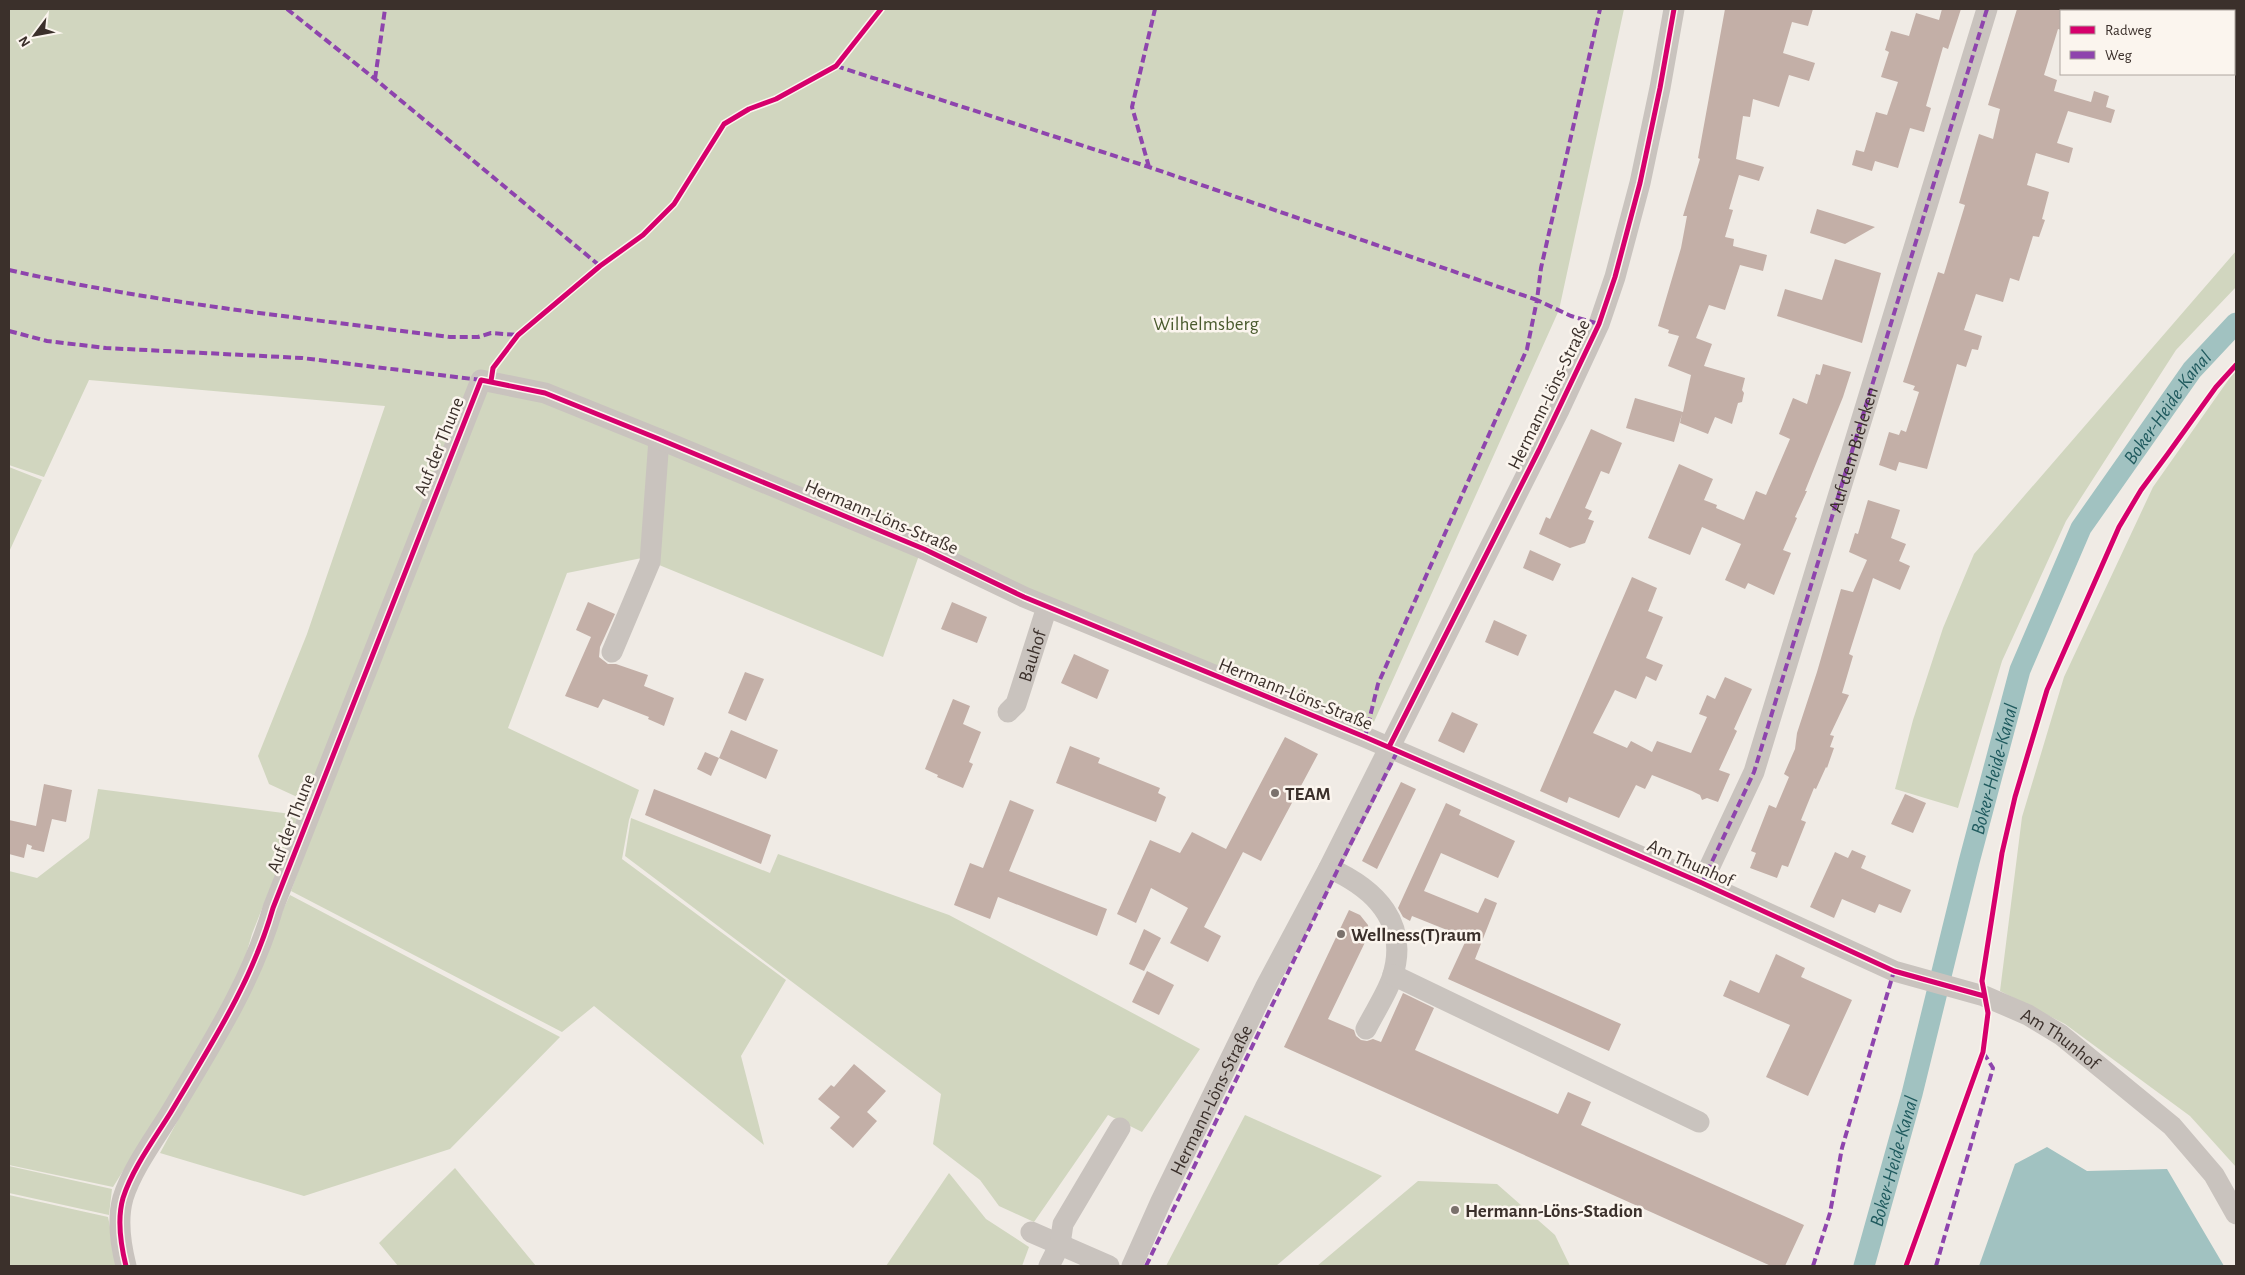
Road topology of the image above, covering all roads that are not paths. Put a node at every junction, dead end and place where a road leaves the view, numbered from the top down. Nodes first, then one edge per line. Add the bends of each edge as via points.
1 (1674, 9) edge
2 (1987, 9) edge
3 (481, 380) joint
4 (659, 439) junction
5 (1047, 607) junction
6 (612, 652) dead end
7 (1016, 712) dead end
8 (1389, 748) junction
9 (1330, 868) junction
10 (1702, 883) junction
11 (1393, 975) junction
12 (1366, 1029) dead end
13 (1699, 1122) dead end
14 (1120, 1128) dead end
15 (2236, 1214) edge
16 (1031, 1232) dead end
17 (1060, 1244) junction
18 (126, 1266) edge
19 (1049, 1266) edge
20 (1109, 1266) edge
21 (1132, 1266) edge

1 - 8 street, Hermann-Löns-Straße via 1640,183 1599,324
2 - 10 street, Auf dem Bieleken via 1754,772
3 - 4 street, Hermann-Löns-Straße via 545,393
3 - 18 street, Auf der Thune via 273,908 264,940 220,1030 138,1166 123,1199 122,1248
4 - 5 street, Hermann-Löns-Straße via 924,549
4 - 6 street via 650,562
5 - 7 street, Bauhof
5 - 8 street, Hermann-Löns-Straße
8 - 9 street, Hermann-Löns-Straße
8 - 10 street, Am Thunhof
9 - 11 street via 1377,898 1391,920 1398,941
9 - 21 street, Hermann-Löns-Straße via 1264,988
10 - 15 street, Am Thunhof via 1902,974 1984,996 2028,1015 2061,1035 2172,1126 2214,1175
11 - 12 street
11 - 13 street
14 - 17 street via 1063,1224
16 - 17 street
17 - 19 street
17 - 20 street

